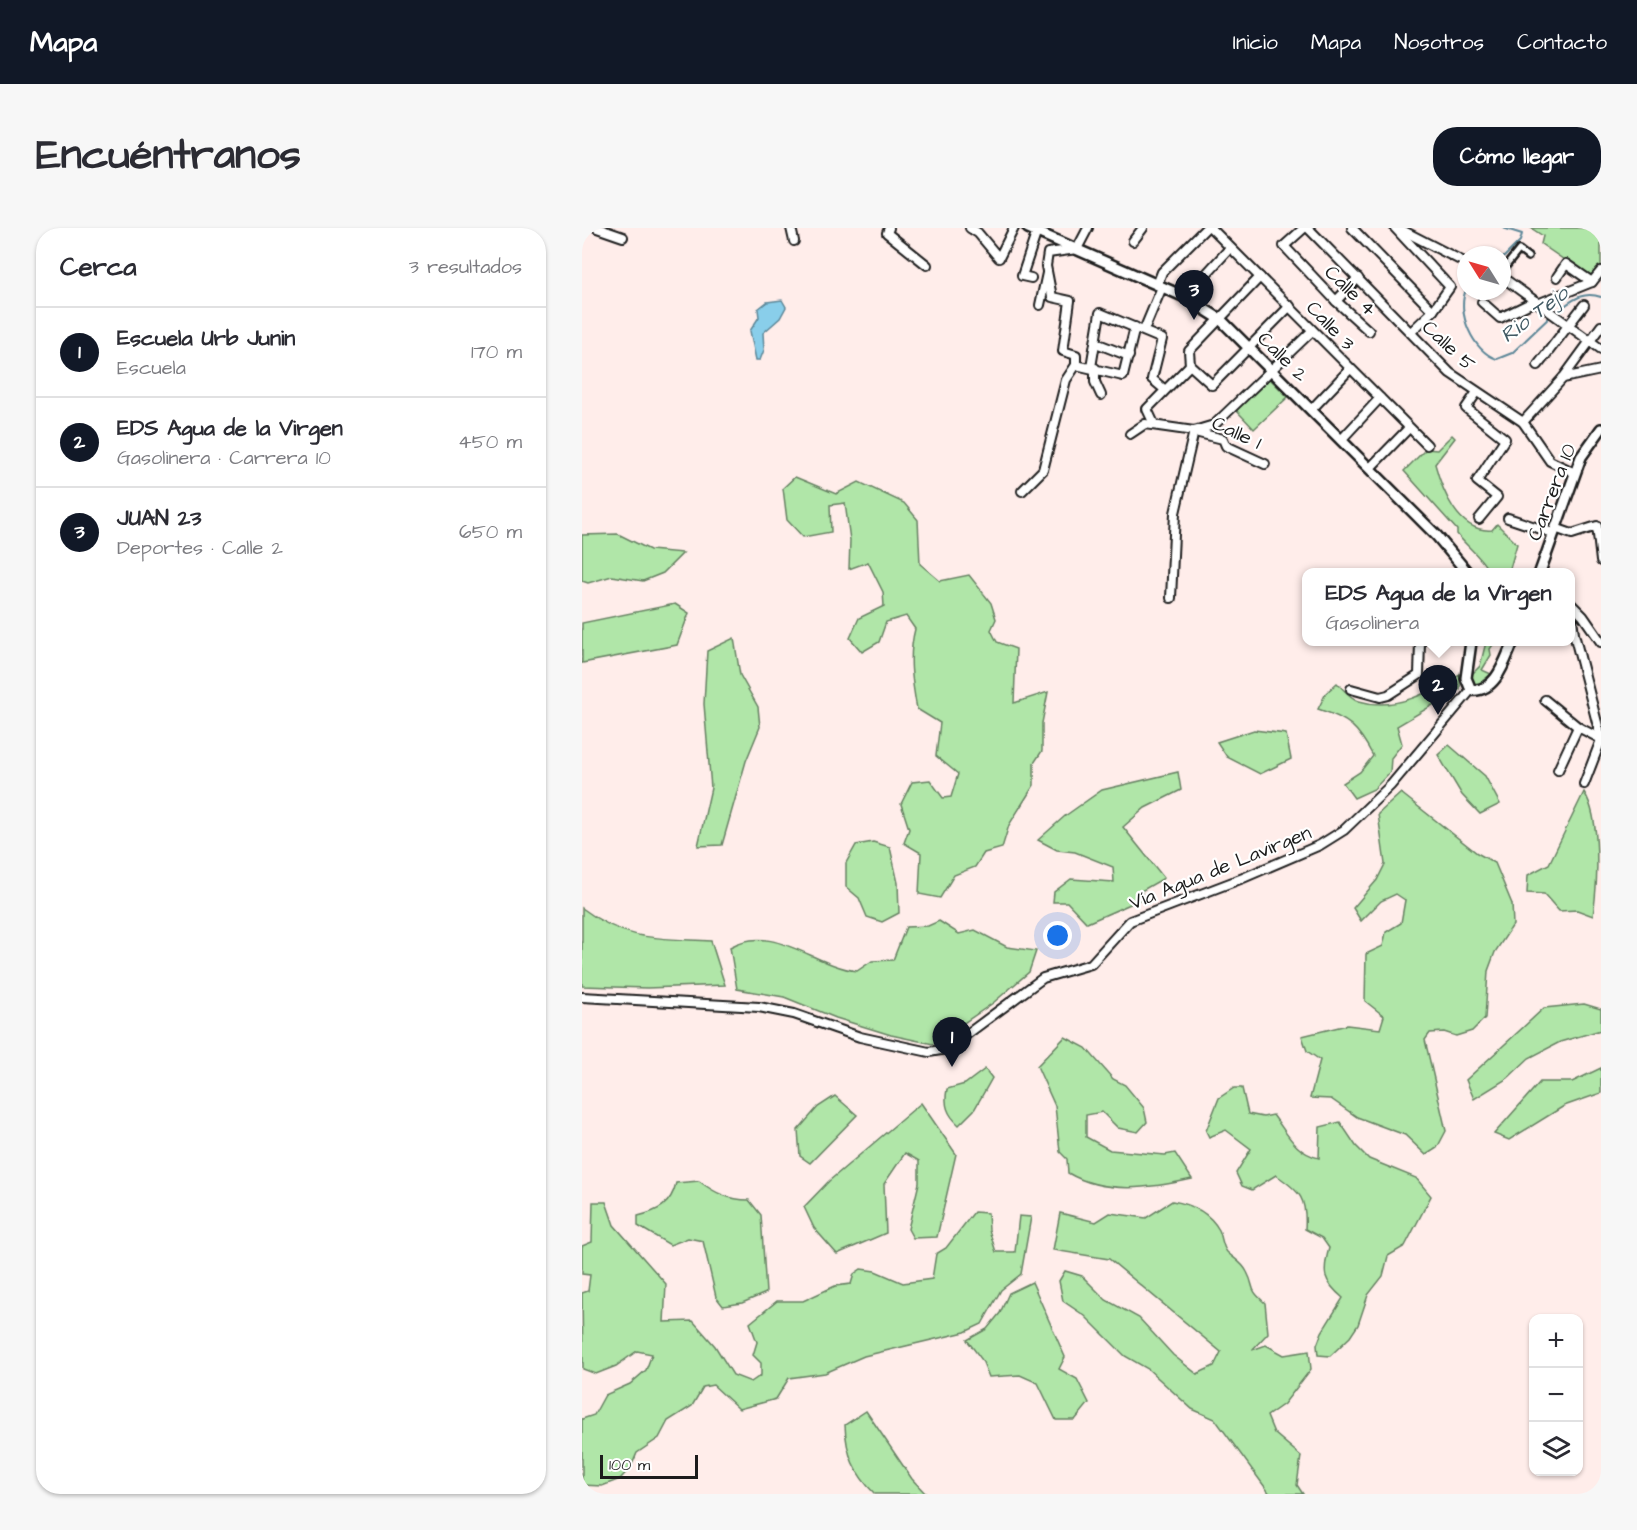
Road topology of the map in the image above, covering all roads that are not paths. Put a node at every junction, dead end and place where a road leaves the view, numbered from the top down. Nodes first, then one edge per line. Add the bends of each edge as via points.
1 (597, 228) edge
2 (791, 228) edge
3 (889, 228) edge
4 (970, 228) edge
5 (1014, 228) edge
6 (1088, 228) edge
7 (1143, 228) edge
8 (1206, 228) edge
9 (1211, 228) edge
10 (1306, 228) edge
11 (1352, 228) edge
12 (1396, 228) edge
13 (1034, 229) edge
14 (623, 237) dead end
15 (794, 241) dead end
16 (1133, 241) dead end
17 (1230, 248) junction
18 (1077, 249) junction
19 (1528, 257) dead end
20 (1457, 258) edge
21 (1511, 260) edge
22 (927, 265) dead end
23 (1601, 271) edge
24 (1048, 272) junction
25 (1260, 277) junction
26 (1557, 277) dead end
27 (1031, 278) dead end
28 (1358, 278) junction
29 (1592, 282) junction
30 (1511, 283) edge
31 (1160, 286) junction
32 (1185, 297) junction
33 (1336, 301) junction
34 (1482, 302) dead end
35 (1537, 302) junction
36 (1040, 305) dead end
37 (1584, 305) dead end
38 (1290, 306) junction
39 (1433, 311) junction
40 (1220, 319) junction
41 (1569, 326) junction
42 (1601, 326) edge
43 (1135, 327) junction
44 (1144, 330) junction
45 (1312, 331) junction
46 (1369, 331) dead end
47 (1411, 332) junction
48 (1590, 341) junction
49 (1096, 343) junction
50 (1249, 348) junction
51 (1601, 349) edge
52 (1129, 356) junction
53 (1076, 364) junction
54 (1190, 364) junction
55 (1538, 365) dead end
56 (1093, 368) junction
57 (1350, 369) junction
58 (1601, 370) edge
59 (1273, 371) junction
60 (1563, 378) junction
61 (1164, 389) junction
62 (1477, 392) junction
63 (1101, 395) dead end
64 (1380, 398) junction
65 (1311, 410) junction
66 (1523, 422) junction
67 (1154, 424) junction
68 (1409, 428) junction
69 (1601, 429) edge
70 (1194, 431) junction
71 (1130, 434) dead end
72 (1341, 440) junction
73 (1427, 445) dead end
74 (1265, 464) dead end
75 (1370, 468) junction
76 (1575, 473) junction
77 (1022, 491) dead end
78 (1508, 518) dead end
79 (1479, 519) dead end
80 (1554, 530) junction
81 (1601, 561) edge
82 (1463, 568) edge
83 (1542, 568) edge
84 (1171, 598) dead end
85 (1575, 608) edge
86 (1575, 638) edge
87 (1601, 640) edge
88 (1420, 646) edge
89 (1470, 646) edge
90 (1511, 646) edge
91 (1351, 689) dead end
92 (1471, 690) junction
93 (1545, 700) dead end
94 (1599, 725) edge
95 (1578, 727) junction
96 (1601, 739) edge
97 (1558, 770) dead end
98 (1584, 784) dead end
99 (582, 997) edge

1 - 14 street
2 - 15 street
3 - 22 street via 887,233
4 - 5 street via 999,258
6 - 18 street
7 - 16 street
8 - 31 street via 1162,272
9 - 17 street, Calle 3
10 - 28 street, Calle 5
10 - 33 street, Calle 4 via 1284,246
11 - 39 street
12 - 20 street
12 - 39 street via 1449,287
13 - 18 street, Calle 2
13 - 27 street via 1022,276
17 - 25 street, Calle 3
17 - 32 street
18 - 24 street via 1048,253
18 - 31 street, Calle 2
19 - 21 street via 1519,250
23 - 29 street
24 - 36 street
24 - 53 street via 1052,297 1070,300 1063,351 1076,355
25 - 38 street, Calle 3
25 - 40 street
26 - 29 street via 1566,264
28 - 33 street
28 - 47 street, Calle 5
29 - 35 street
30 - 35 street
31 - 32 street, Calle 2
31 - 44 street
32 - 40 street, Calle 2
33 - 46 street, Calle 4
34 - 35 street via 1500,318
35 - 41 street
37 - 41 street
38 - 45 street, Calle 3
38 - 50 street
39 - 47 street
40 - 50 street, Calle 2
40 - 54 street via 1189,351
41 - 48 street
41 - 55 street
42 - 48 street
43 - 44 street
43 - 49 street via 1100,313
43 - 52 street
44 - 61 street via 1162,339 1152,379
45 - 57 street, Calle 3
45 - 59 street
47 - 62 street, Calle 5 via 1450,373
48 - 51 street
48 - 60 street
49 - 52 street
49 - 56 street
50 - 54 street via 1212,385
50 - 59 street, Calle 2
52 - 56 street via 1123,376
53 - 56 street
53 - 77 street via 1066,380 1043,470
54 - 61 street
56 - 63 street
57 - 64 street, Calle 3
57 - 65 street
58 - 60 street
59 - 65 street, Calle 2
59 - 70 street via 1214,425
60 - 66 street
61 - 67 street via 1148,409
62 - 66 street, Calle 5
62 - 79 street via 1466,408 1504,439 1477,481 1497,497
64 - 68 street, Calle 3
64 - 72 street
65 - 72 street, Calle 2
66 - 76 street, Calle 5 via 1550,461
67 - 70 street, Calle 1
67 - 71 street via 1145,424
68 - 73 street, Calle 3
68 - 75 street
69 - 76 street, Carrera 10 via 1584,449
70 - 74 street, Calle 1 via 1222,439 1226,446
70 - 84 street via 1175,513
72 - 75 street, Calle 2
75 - 82 street, Calle 2
76 - 80 street, Carrera 10
78 - 80 street
80 - 81 street via 1572,534 1597,526
80 - 83 street, Carrera 10
85 - 87 street
86 - 94 street
88 - 91 street via 1417,678 1380,698
89 - 92 street via 1466,678
90 - 92 street via 1494,680 1484,689
92 - 99 street, Vía Agua de Lavirgen via 1369,809 1344,830 1320,845 1243,878 1130,921 1091,964 1043,978 947,1049 929,1052 860,1037 759,1006
93 - 95 street
94 - 96 street
95 - 96 street
95 - 97 street
96 - 98 street

